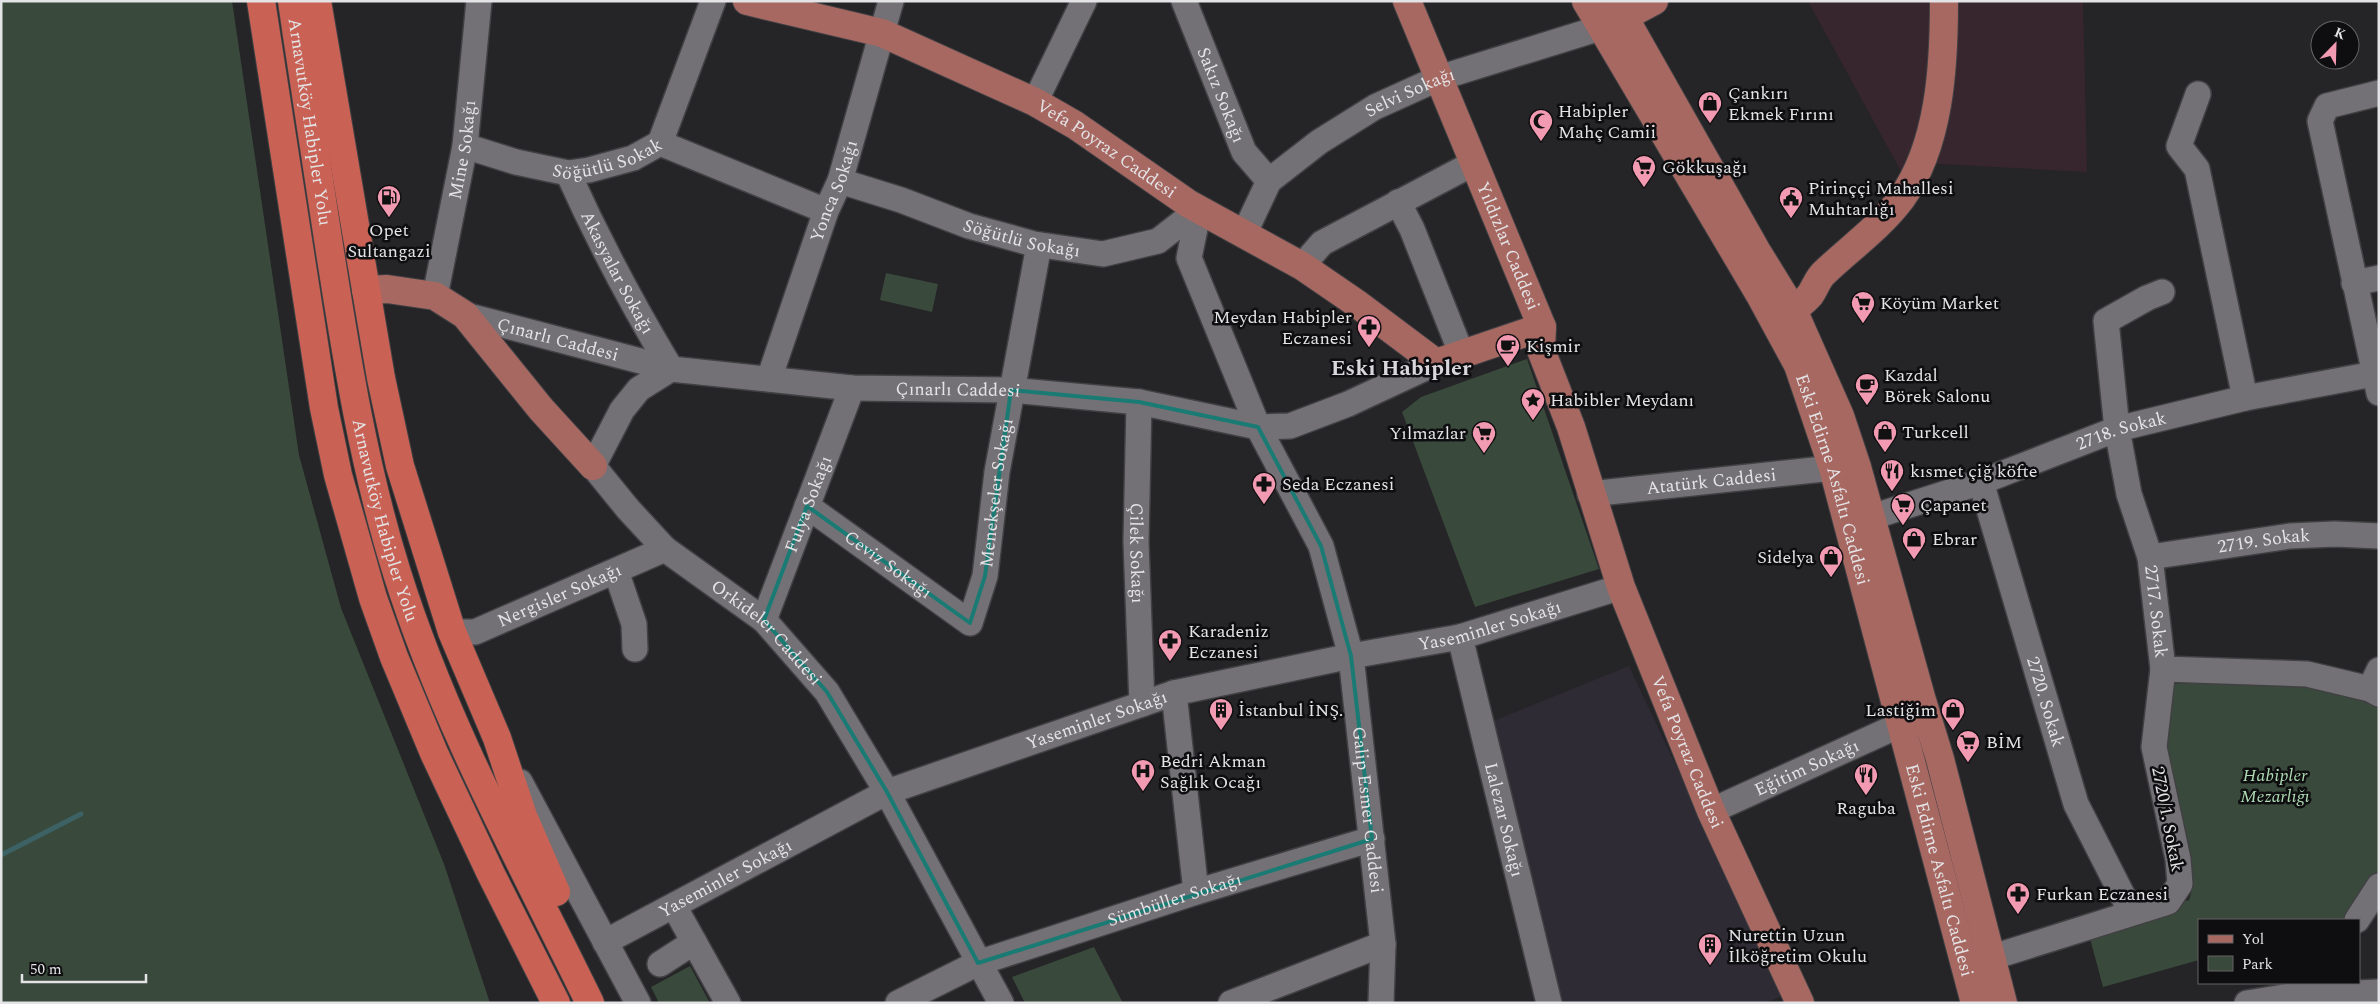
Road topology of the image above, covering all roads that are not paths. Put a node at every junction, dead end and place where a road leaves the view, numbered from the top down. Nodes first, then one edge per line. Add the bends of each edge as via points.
1 (261, 1) edge
2 (292, 1) edge
3 (301, 1) edge
4 (318, 1) edge
5 (479, 1) edge
6 (712, 1) edge
7 (747, 1) edge
8 (891, 1) edge
9 (1084, 1) edge
10 (1184, 1) edge
11 (1406, 1) edge
12 (1586, 1) edge
13 (1654, 1) edge
14 (1944, 1) edge
15 (1613, 15) edge
16 (882, 33) junction
17 (1439, 78) junction
18 (2379, 93) edge
19 (2198, 94) dead end
20 (1035, 102) junction
21 (660, 143) junction
22 (464, 146) junction
23 (344, 163) junction
24 (1474, 163) junction
25 (568, 173) junction
26 (840, 181) junction
27 (1270, 181) junction
28 (1398, 202) junction
29 (1199, 209) junction
30 (826, 211) junction
31 (1244, 234) junction
32 (1039, 245) junction
33 (1302, 266) junction
34 (2379, 278) edge
35 (2354, 283) junction
36 (366, 290) junction
37 (2162, 292) dead end
38 (435, 296) junction
39 (1777, 301) junction
40 (464, 315) junction
41 (1542, 327) junction
42 (1462, 354) junction
43 (1436, 363) junction
44 (671, 369) junction
45 (769, 379) junction
46 (2377, 380) edge
47 (852, 388) junction
48 (1010, 390) junction
49 (2245, 398) junction
50 (1139, 402) junction
51 (1258, 426) junction
52 (2117, 429) junction
53 (593, 466) junction
54 (1834, 468) junction
55 (1981, 482) junction
56 (1590, 494) junction
57 (807, 506) junction
58 (1872, 517) junction
59 (2379, 536) edge
60 (666, 549) junction
61 (2150, 556) junction
62 (616, 571) junction
63 (1621, 587) junction
64 (764, 620) junction
65 (970, 623) joint
66 (452, 632) junction
67 (1460, 636) junction
68 (635, 649) dead end
69 (1351, 656) junction
70 (2163, 669) junction
71 (2376, 684) edge
72 (1174, 693) junction
73 (1142, 704) junction
74 (1902, 724) junction
75 (497, 738) junction
76 (887, 792) junction
77 (1711, 811) junction
78 (1372, 839) junction
79 (2379, 886) edge
80 (1196, 892) junction
81 (674, 906) junction
82 (2131, 912) junction
83 (2358, 919) edge
84 (605, 942) junction
85 (694, 942) junction
86 (1383, 944) junction
87 (1993, 957) junction
88 (978, 963) junction
89 (660, 964) dead end
90 (2319, 989) edge
91 (2379, 992) edge
92 (556, 1003) edge
93 (590, 1003) edge
94 (600, 1003) edge
95 (638, 1003) edge
96 (728, 1003) edge
97 (898, 1003) edge
98 (1001, 1003) edge
99 (1231, 1003) edge
100 (1381, 1003) edge
101 (1549, 1003) edge
102 (1800, 1003) edge
103 (1975, 1003) edge
104 (2004, 1003) edge
105 (2247, 1003) edge

1 - 92 highway, Arnavutköy Habipler Yolu via 324,408 338,475 373,598 434,753
2 - 93 highway, Arnavutköy Habipler Yolu via 352,393 380,518 434,678
3 - 23 highway via 321,99
4 - 23 highway
5 - 22 street, Mine Sokağı
6 - 21 street
7 - 16 main road, Vefa Poyraz Caddesi
8 - 16 street, Yonca Sokağı
9 - 20 street
10 - 27 street, Sakız Sokağı via 1244,152
11 - 17 main road, Yıldızlar Caddesi
12 - 15 main road, Eski Edirne Asfaltı Caddesi
13 - 15 main road
14 - 39 main road via 1940,80 1930,134 1916,172 1901,198 1858,245 1822,274 1794,278
15 - 17 street, Selvi Sokağı
15 - 39 main road, Eski Edirne Asfaltı Caddesi via 1671,103
15 - 39 main road, Eski Edirne Asfaltı Caddesi via 1728,241
16 - 20 main road, Vefa Poyraz Caddesi
16 - 26 street, Yonca Sokağı
17 - 24 main road, Yıldızlar Caddesi
17 - 27 street, Selvi Sokağı via 1375,107 1319,142
18 - 35 street via 2327,106 2320,121
19 - 49 street via 2179,146 2197,170
20 - 29 main road, Vefa Poyraz Caddesi via 1075,125
21 - 25 street, Söğütlü Sokak via 633,158
21 - 30 street, Söğütlü Sokak
22 - 25 street, Söğütlü Sokak
22 - 38 street, Mine Sokağı
23 - 36 highway
24 - 28 street
24 - 41 main road, Yıldızlar Caddesi
25 - 44 street, Akasyalar Sokağı via 602,249
26 - 30 street, Yonca Sokağı
26 - 32 street, Söğütlü Sokağı via 970,226
27 - 31 street, Selvi Sokağı
28 - 33 street via 1322,243
28 - 42 street
29 - 31 main road, Vefa Poyraz Caddesi
29 - 32 street, Söğütlü Sokağı via 1158,241 1149,244 1103,254
29 - 51 street, Galip Esmer Caddesi via 1189,258
30 - 45 street, Yonca Sokağı
31 - 33 main road, Vefa Poyraz Caddesi
32 - 48 street, Menekşeler Sokağı
33 - 43 main road, Vefa Poyraz Caddesi
34 - 35 street
35 - 46 street
36 - 38 main road, Çınarlı Caddesi via 387,289
36 - 66 highway via 400,466
37 - 52 street, 2717. Sokak via 2106,320
38 - 40 main road, Çınarlı Caddesi
39 - 54 main road, Eski Edirne Asfaltı Caddesi
39 - 58 main road, Eski Edirne Asfaltı Caddesi via 1840,416
40 - 44 street, Çınarlı Caddesi
40 - 53 main road, Orkideler Caddesi via 541,409
41 - 42 main road, Çınarlı Caddesi
41 - 56 main road, Yıldızlar Caddesi via 1540,350 1571,427
42 - 43 main road, Çınarlı Caddesi
43 - 51 street, Çınarlı Caddesi via 1348,404 1290,426
44 - 45 street, Çınarlı Caddesi
44 - 53 street via 639,390 622,410
45 - 47 street, Çınarlı Caddesi
46 - 49 street, 2718. Sokak
47 - 48 street, Çınarlı Caddesi
47 - 57 street, Fulya Sokağı
48 - 50 street, Çınarlı Caddesi
48 - 65 street, Menekşeler Sokağı via 994,489 985,576
49 - 52 street, 2718. Sokak
50 - 51 street, Çınarlı Caddesi
50 - 73 street, Çilek Sokağı via 1136,542
51 - 69 street, Galip Esmer Caddesi via 1321,546
52 - 55 street, 2718. Sokak
52 - 61 street, 2717. Sokak via 2129,494
53 - 60 street, Orkideler Caddesi
54 - 56 street, Atatürk Caddesi
54 - 74 main road, Eski Edirne Asfaltı Caddesi
55 - 58 street, 2718. Sokak
55 - 82 street, 2720. Sokak via 2076,804
56 - 63 main road, Vefa Poyraz Caddesi
57 - 64 street, Fulya Sokağı
57 - 65 street, Ceviz Sokağı
58 - 87 main road, Eski Edirne Asfaltı Caddesi
59 - 61 street, 2719. Sokak via 2290,536
60 - 62 street, Nergisler Sokağı
60 - 64 street, Orkideler Caddesi
61 - 70 street, 2717. Sokak
62 - 66 street, Nergisler Sokağı via 475,632
62 - 68 street via 634,624
63 - 67 street, Yaseminler Sokağı
63 - 77 main road, Vefa Poyraz Caddesi
64 - 76 street, Orkideler Caddesi via 827,692
66 - 75 highway
67 - 69 street, Yaseminler Sokağı
67 - 101 street, Lalezar Sokağı
69 - 72 street, Yaseminler Sokağı
69 - 78 street, Galip Esmer Caddesi
70 - 71 street, 2717. Sokak via 2306,674
70 - 82 street, 2720/1. Sokak via 2154,747 2178,858 2180,884 2168,902
72 - 73 street, Yaseminler Sokağı
72 - 80 street
73 - 76 street, Yaseminler Sokağı
74 - 77 street, Eğitim Sokağı
74 - 103 main road, Eski Edirne Asfaltı Caddesi
75 - 84 street
75 - 94 highway via 523,816 588,967
76 - 81 street, Yaseminler Sokağı
76 - 88 street, Orkideler Caddesi
77 - 102 main road, Vefa Poyraz Caddesi
78 - 80 street, Sümbüller Sokağı
78 - 86 street, Galip Esmer Caddesi
79 - 83 street
80 - 88 street, Sümbüller Sokağı
81 - 84 street, Yaseminler Sokağı
81 - 85 street
82 - 87 street, 2720/1. Sokak
84 - 95 street
85 - 89 street
85 - 96 street
86 - 99 street
86 - 100 street, Galip Esmer Caddesi
87 - 104 main road, Eski Edirne Asfaltı Caddesi
88 - 97 street, Sümbüller Sokağı
88 - 98 street, Orkideler Caddesi
90 - 91 street
90 - 105 street

